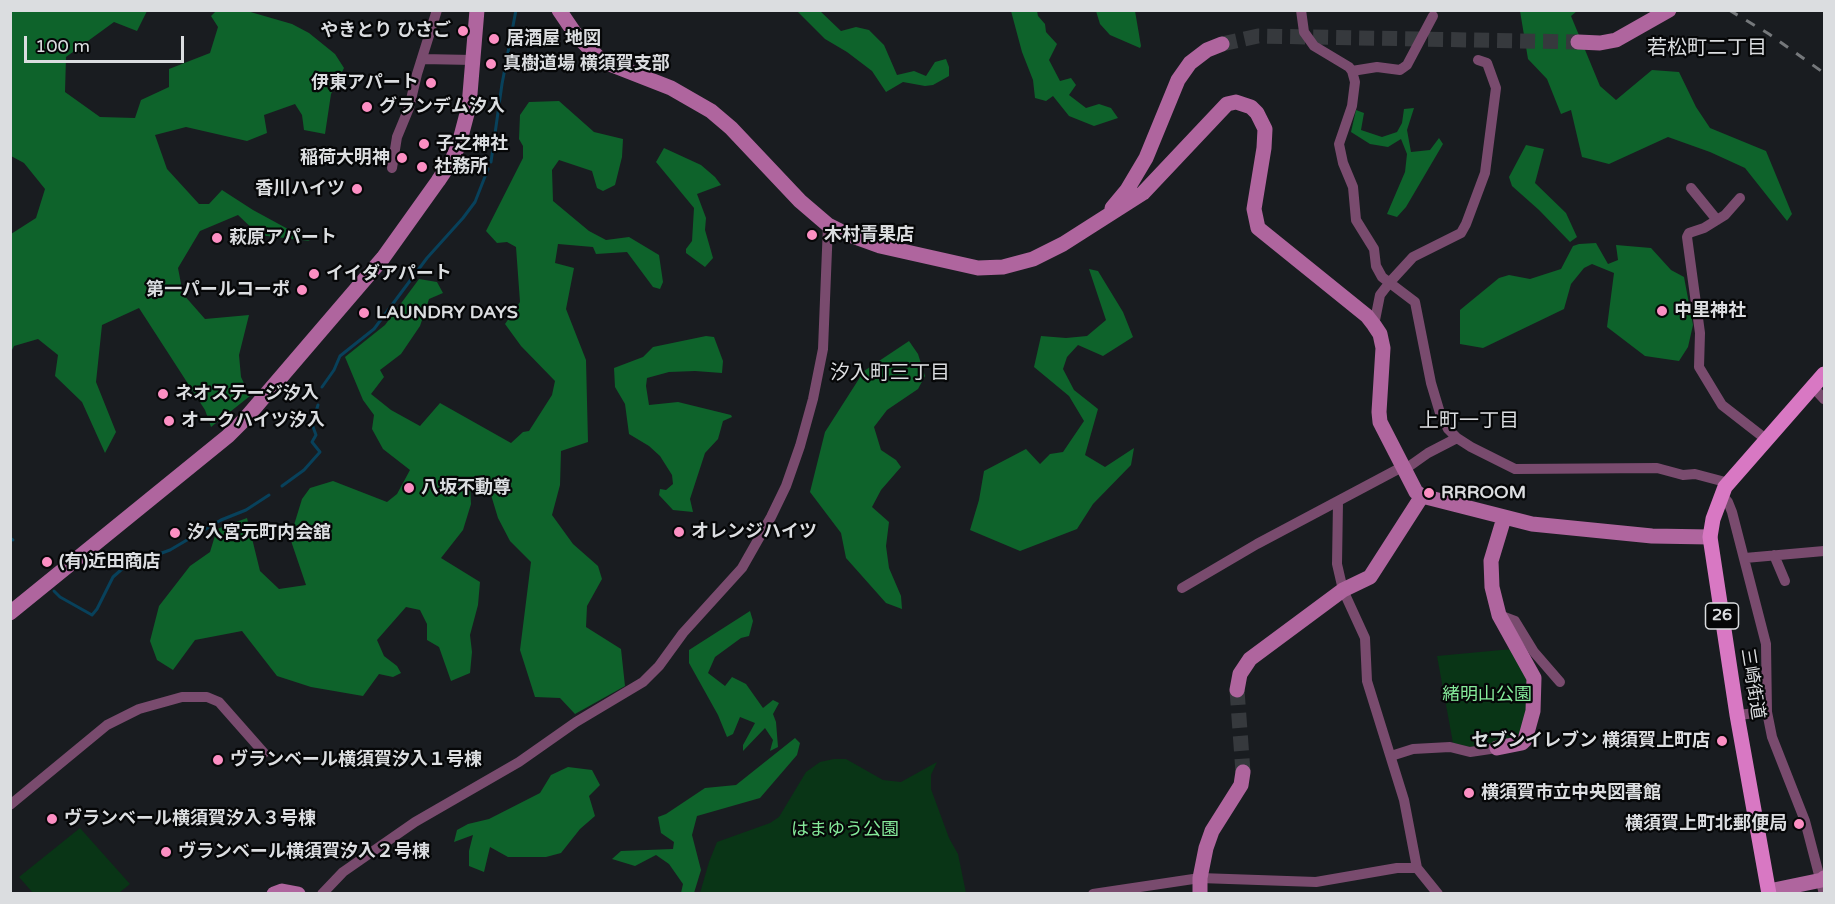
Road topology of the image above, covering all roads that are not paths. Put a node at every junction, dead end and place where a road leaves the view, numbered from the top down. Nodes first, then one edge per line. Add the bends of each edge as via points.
1 (437, 10) edge
2 (477, 10) edge
3 (559, 10) edge
4 (1301, 10) edge
5 (1669, 10) edge
6 (1433, 16) dead end
7 (1578, 42) tunnel mouth
8 (1222, 44) tunnel mouth
9 (422, 58) junction
10 (473, 60) junction
11 (1478, 60) dead end
12 (1352, 71) junction
13 (392, 168) dead end
14 (1690, 188) dead end
15 (1740, 198) dead end
16 (1104, 218) junction
17 (1717, 220) junction
18 (828, 225) junction
19 (1390, 282) junction
20 (1374, 325) junction
21 (1824, 374) edge
22 (1813, 387) junction
23 (1824, 399) edge
24 (1457, 438) junction
25 (1767, 440) junction
26 (1403, 468) junction
27 (1725, 489) junction
28 (1422, 496) junction
29 (1338, 502) junction
30 (1504, 518) junction
31 (1710, 537) junction
32 (1824, 551) edge
33 (1774, 555) junction
34 (1745, 558) junction
35 (1785, 580) dead end
36 (1182, 588) dead end
37 (1343, 590) junction
38 (10, 613) edge
39 (1499, 615) junction
40 (1560, 682) dead end
41 (1237, 690) tunnel mouth
42 (1767, 712) junction
43 (1737, 715) junction
44 (1497, 748) joint
45 (264, 753) dead end
46 (1391, 756) junction
47 (1243, 772) tunnel mouth
48 (10, 805) edge
49 (1416, 868) junction
50 (1824, 882) edge
51 (1200, 886) edge
52 (1769, 892) edge
53 (274, 894) edge
54 (298, 894) edge
55 (322, 894) edge
56 (1093, 894) edge
57 (1438, 894) edge

1 - 9 street
2 - 10 street
3 - 18 street via 576,35 602,61 671,88 711,111
4 - 12 street via 1304,32 1314,46
5 - 7 street via 1616,40
6 - 12 street via 1407,65 1400,70 1377,67
8 - 16 street via 1190,63 1178,80 1146,158
9 - 10 street
9 - 13 street via 410,108 397,137
10 - 38 street via 467,118 452,160 349,300 228,436
11 - 19 street via 1487,63 1496,88 1485,173 1466,224 1461,233 1413,257
12 - 19 street via 1352,106 1339,144 1353,187 1356,220 1374,249 1382,277
14 - 17 street
15 - 17 street
16 - 18 street via 1033,259 1003,267 978,268 880,246
16 - 20 street via 1143,194 1227,104 1244,103 1257,113 1265,129 1254,209 1258,228
17 - 25 street via 1687,237 1700,333 1699,367 1722,405
18 - 55 street via 823,349 813,399 786,486 742,568 643,682 519,762 415,822 343,872
19 - 20 street via 1380,295
19 - 24 street via 1415,303 1440,413
20 - 26 street via 1383,348 1380,422
21 - 22 main road, 三崎街道 / 26
22 - 23 street
22 - 25 main road, 三崎街道 / 26
24 - 26 street
24 - 27 street via 1524,470 1657,468 1695,474
25 - 27 main road, 三崎街道 / 26
26 - 28 street
26 - 29 street
27 - 31 main road, 三崎街道 / 26
27 - 34 street
28 - 30 street
28 - 37 street via 1370,577
29 - 36 street via 1257,543
29 - 37 street via 1337,564
30 - 31 street via 1620,534
30 - 39 street via 1490,574
31 - 43 main road, 三崎街道 / 26
32 - 33 street
33 - 34 street
33 - 35 street
34 - 42 street via 1766,644
37 - 41 street via 1250,659 1240,674
37 - 46 street via 1365,638 1367,681
39 - 40 street via 1515,621 1534,652
39 - 44 street via 1534,678 1534,689 1525,740
42 - 43 street
42 - 50 street via 1772,737
43 - 52 main road, 三崎街道 / 26
44 - 46 street via 1470,752 1450,747
45 - 48 street via 219,702 207,697 182,697 139,709 107,726
46 - 49 street via 1404,800
47 - 51 street via 1241,785 1212,831
49 - 51 street via 1316,882
49 - 57 street
50 - 52 street
51 - 56 street
53 - 54 street

